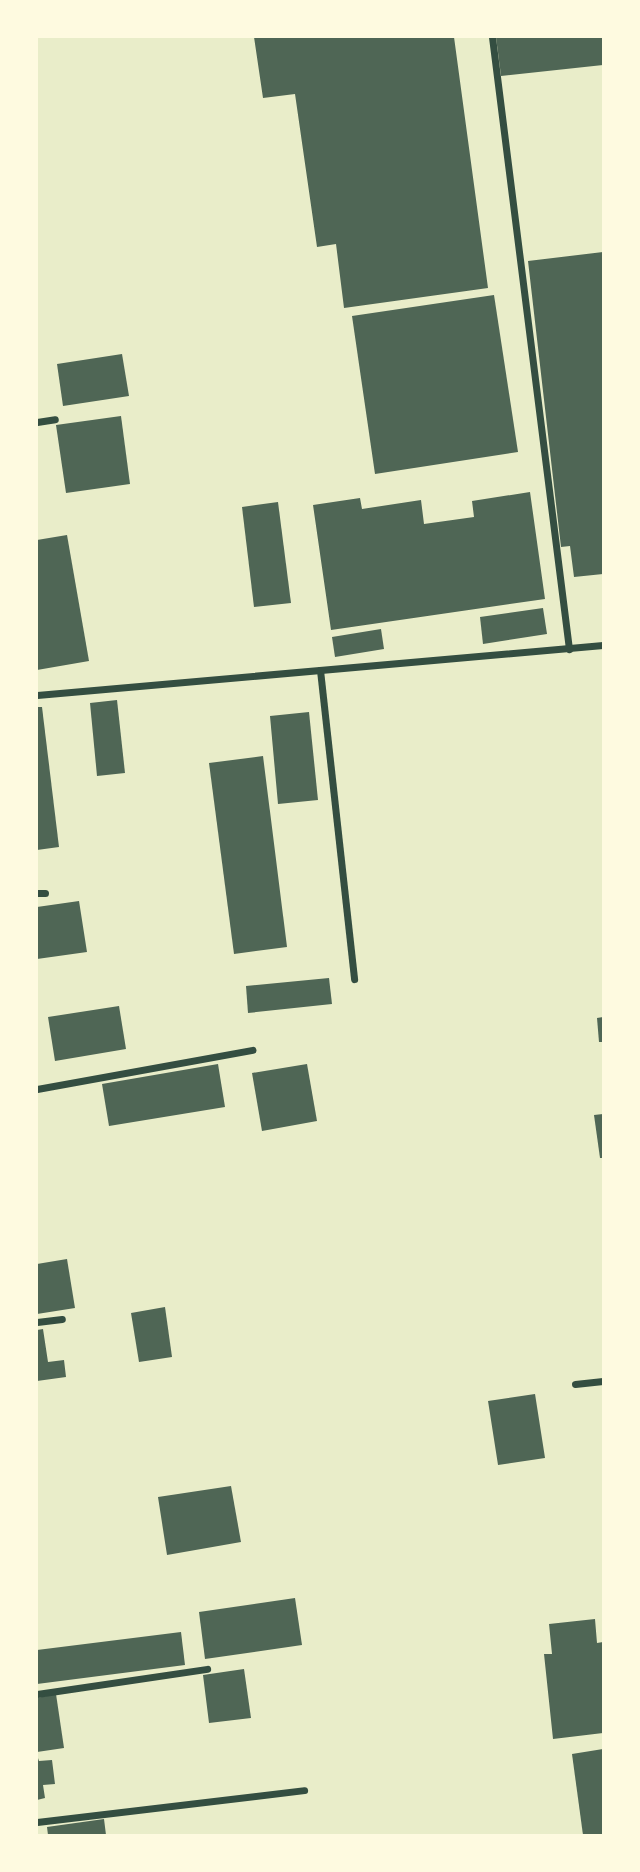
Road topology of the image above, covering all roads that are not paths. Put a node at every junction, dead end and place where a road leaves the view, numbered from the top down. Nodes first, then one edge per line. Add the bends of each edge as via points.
1 (492, 37) edge
2 (55, 419) dead end
3 (37, 422) edge
4 (603, 645) edge
5 (569, 649) junction
6 (320, 670) junction
7 (37, 695) edge
8 (354, 979) dead end
9 (252, 1050) dead end
10 (37, 1088) edge
11 (62, 1319) dead end
12 (37, 1322) edge
13 (603, 1381) edge
14 (575, 1384) dead end
15 (207, 1669) dead end
16 (37, 1694) edge
17 (304, 1790) dead end
18 (37, 1822) edge

1 - 5 street
2 - 3 street
4 - 5 street
5 - 6 street
6 - 7 street
6 - 8 street
9 - 10 street
11 - 12 street
13 - 14 street
15 - 16 street
17 - 18 street

